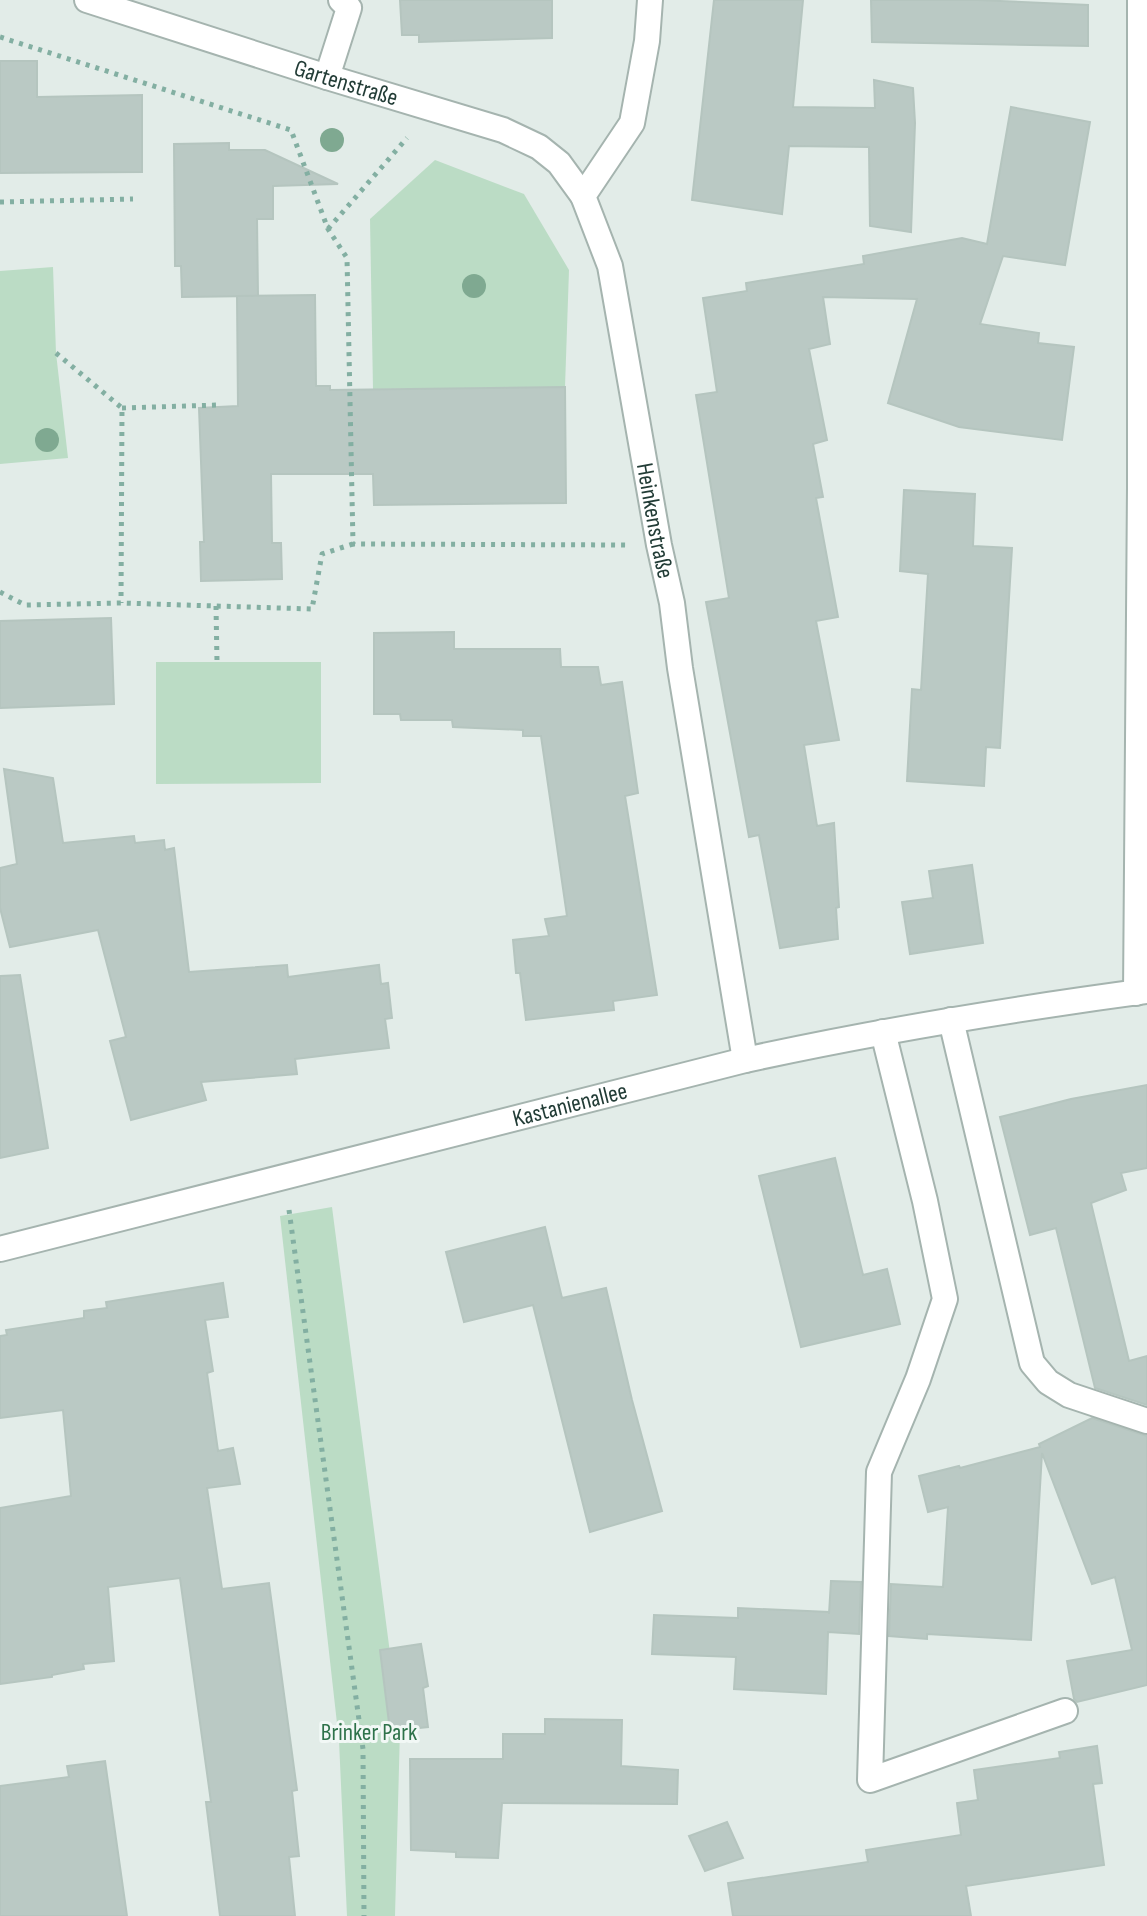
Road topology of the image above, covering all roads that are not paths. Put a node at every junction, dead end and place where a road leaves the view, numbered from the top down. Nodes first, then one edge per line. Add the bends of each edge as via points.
1 (87, 0) edge
2 (341, 0) edge
3 (650, 0) edge
4 (1140, 0) edge
5 (327, 77) junction
6 (1144, 146) edge
7 (583, 196) junction
8 (1141, 992) edge
9 (951, 1020) junction
10 (883, 1032) junction
11 (745, 1060) junction
12 (0, 1249) edge
13 (1147, 1421) edge
14 (1065, 1711) dead end

1 - 5 street, Gartenstraße
2 - 5 street via 349,8
3 - 7 street via 632,123
4 - 6 street
5 - 7 street, Gartenstraße via 503,130 559,163
6 - 8 street
7 - 11 street, Heinkenstraße via 610,266 672,603
8 - 9 street, Kastanienallee
9 - 10 street, Kastanienallee
9 - 13 street via 1032,1363 1069,1395
10 - 11 street, Kastanienallee
10 - 14 street via 945,1299 879,1472 870,1780
11 - 12 street, Kastanienallee

